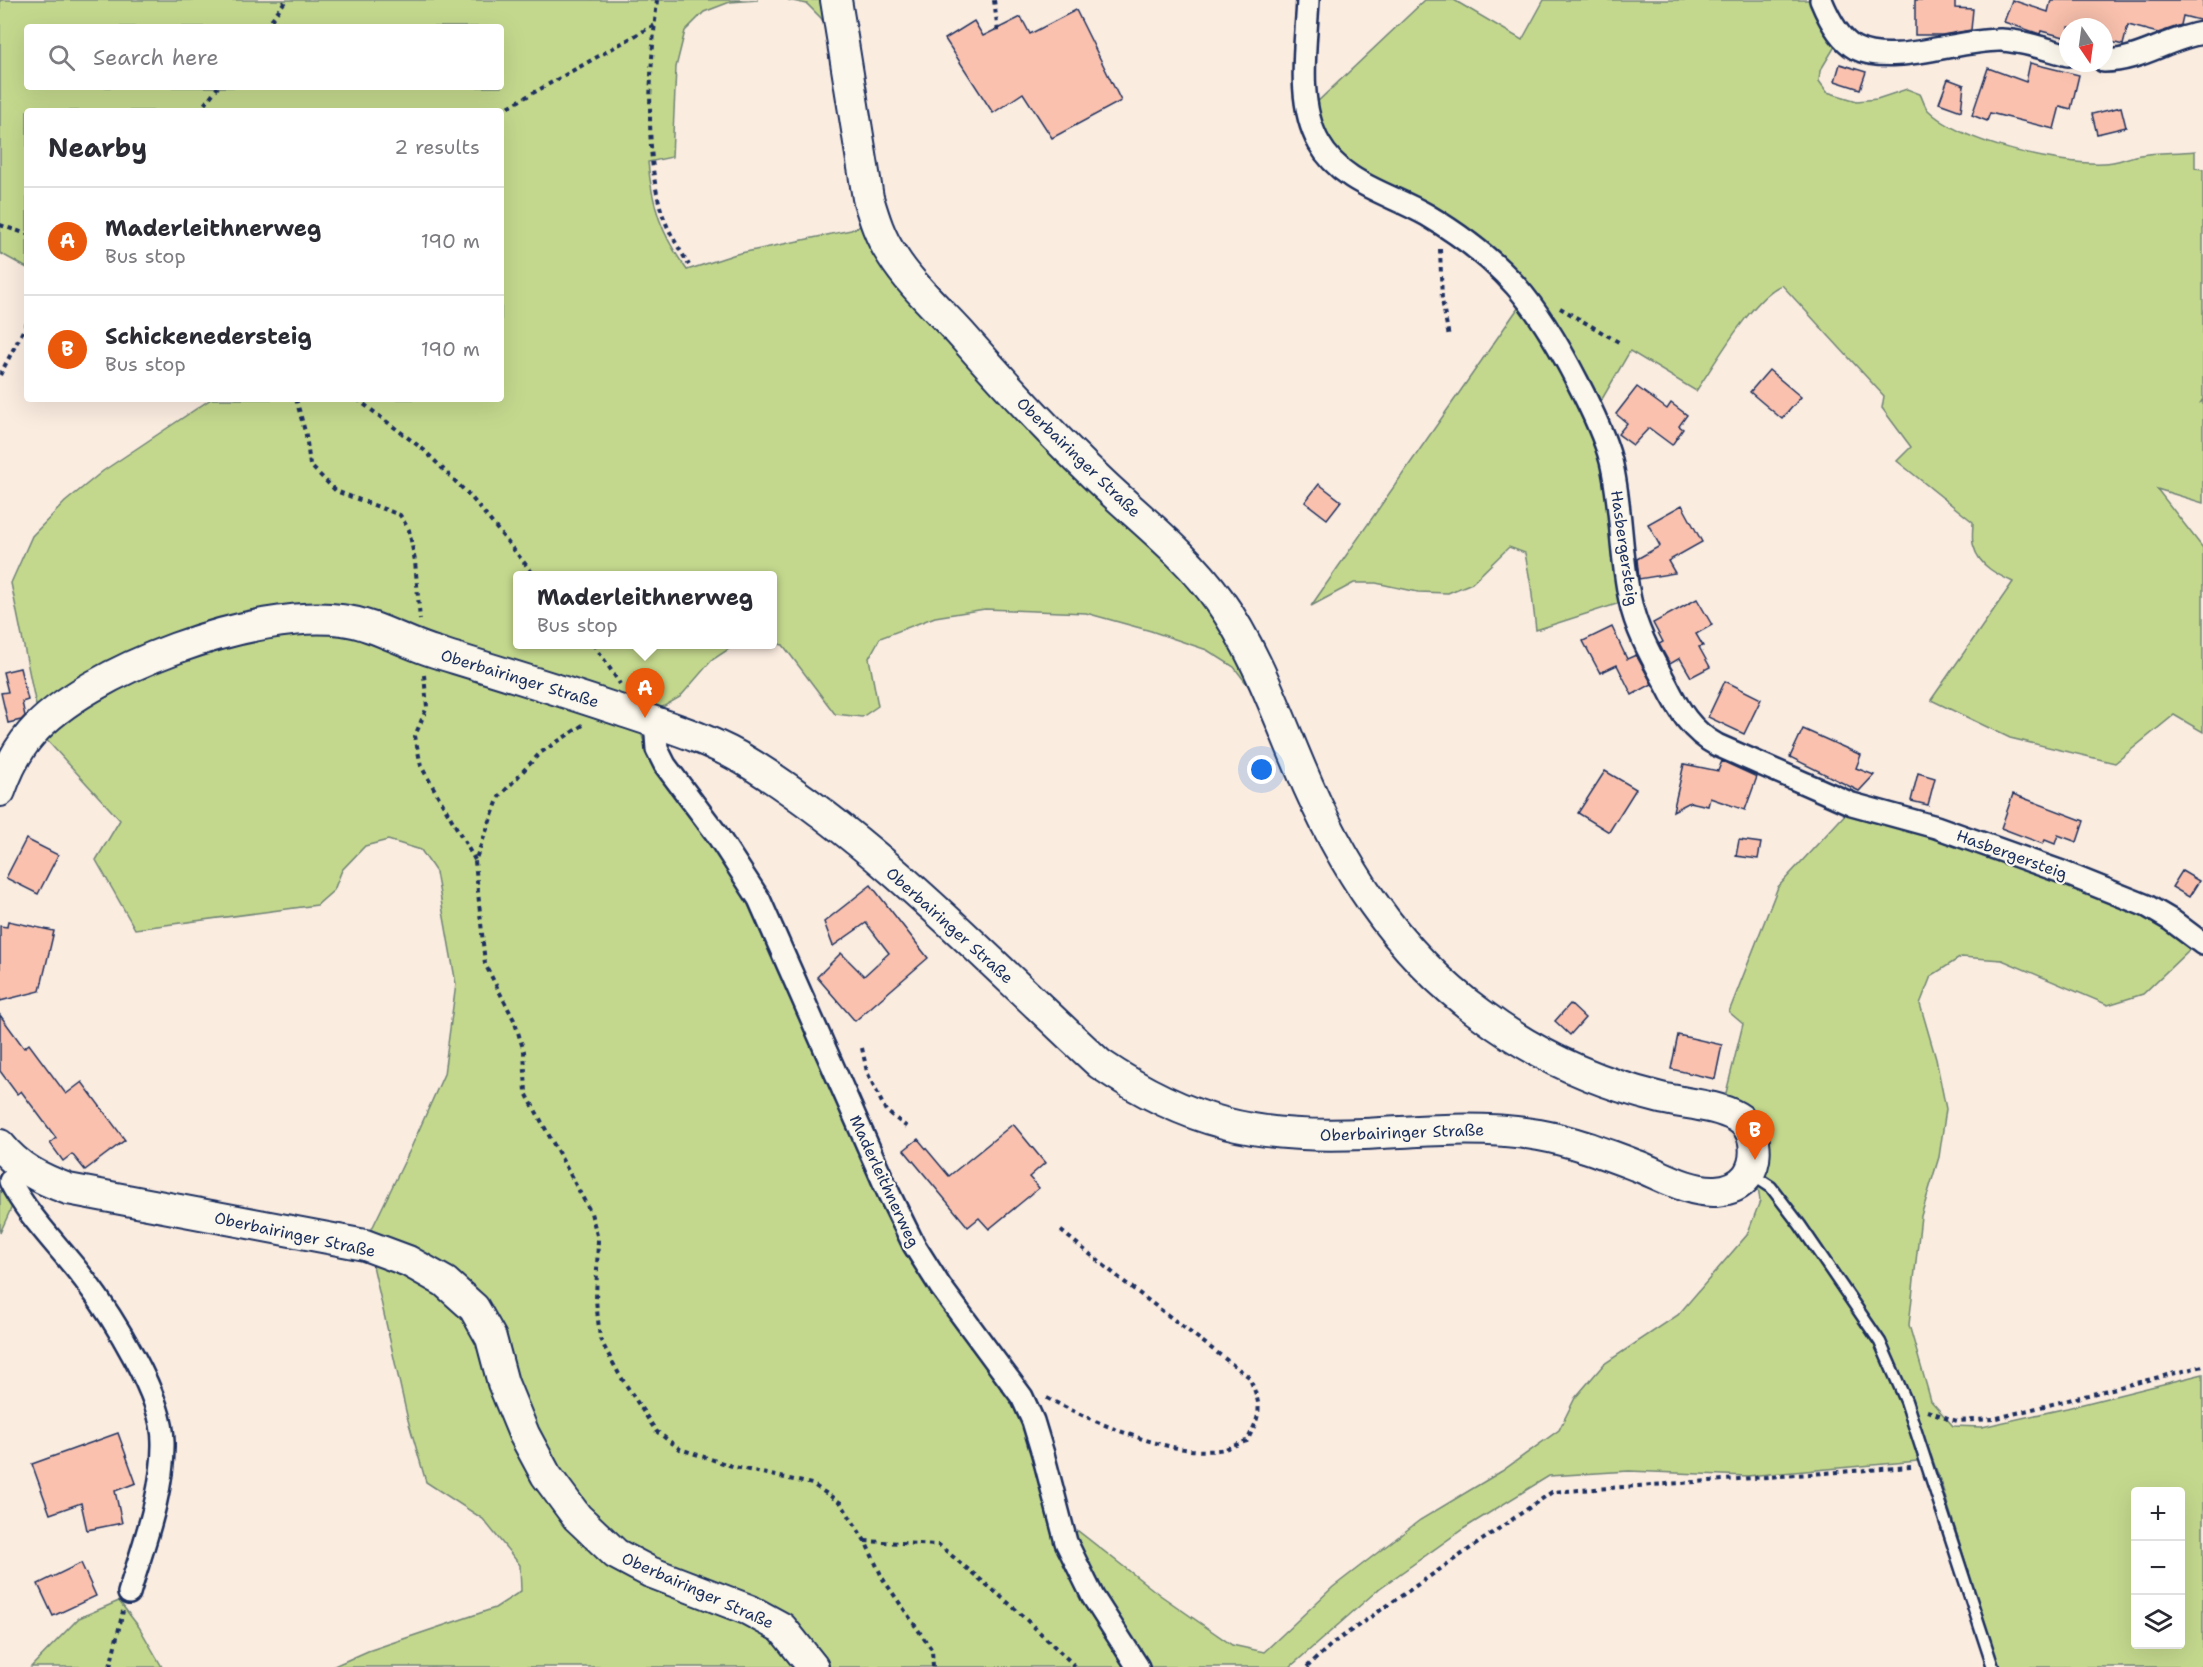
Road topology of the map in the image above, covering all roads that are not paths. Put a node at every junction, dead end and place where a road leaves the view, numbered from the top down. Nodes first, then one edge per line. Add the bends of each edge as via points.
1 (836, 0) edge
2 (1308, 0) edge
3 (1821, 0) edge
4 (2203, 33) edge
5 (2059, 52) edge
6 (2113, 61) edge
7 (660, 723) junction
8 (0, 791) edge
9 (2203, 944) edge
10 (7, 1168) edge
11 (1750, 1173) junction
12 (129, 1593) road end
13 (813, 1667) edge
14 (1138, 1667) edge
15 (1993, 1667) edge

1 - 11 street, Oberbairinger Straße via 868,198 892,256 1011,390 1094,476 1176,550 1218,598 1248,649 1342,857 1386,922 1443,984 1515,1038 1550,1058 1626,1089 1713,1109 1744,1121 1754,1144 1755,1160
2 - 9 street, Hasbergersteig via 1303,69 1318,142 1338,168 1442,224 1471,244 1520,290 1545,323 1582,391 1610,458 1616,484 1630,602 1652,659 1690,726 1717,746 1852,804 1946,830 2147,906
3 - 5 street via 1839,33 1854,47 1870,53 1893,54 2002,40
4 - 6 street
7 - 8 street, Oberbairinger Straße via 422,648 385,632 343,620 305,619 200,640 112,674 32,732 17,753
7 - 11 street, Oberbairinger Straße via 751,764 828,817 934,909 1100,1064 1167,1103 1241,1128 1279,1134 1461,1128 1546,1136 1702,1190 1720,1191 1737,1186
7 - 14 street, Maderleithnerweg via 657,749 759,899 914,1245 1015,1387 1033,1421 1069,1551
10 - 12 street, Oberbairinger Straße via 19,1198 109,1314 127,1344 160,1420 163,1459
10 - 13 street, Oberbairinger Straße via 68,1189 365,1245 408,1261 445,1282 474,1308 491,1338 524,1434 546,1475 577,1517 616,1554 650,1572 749,1610 782,1628
11 - 15 lane via 1771,1187 1880,1342 1906,1401

